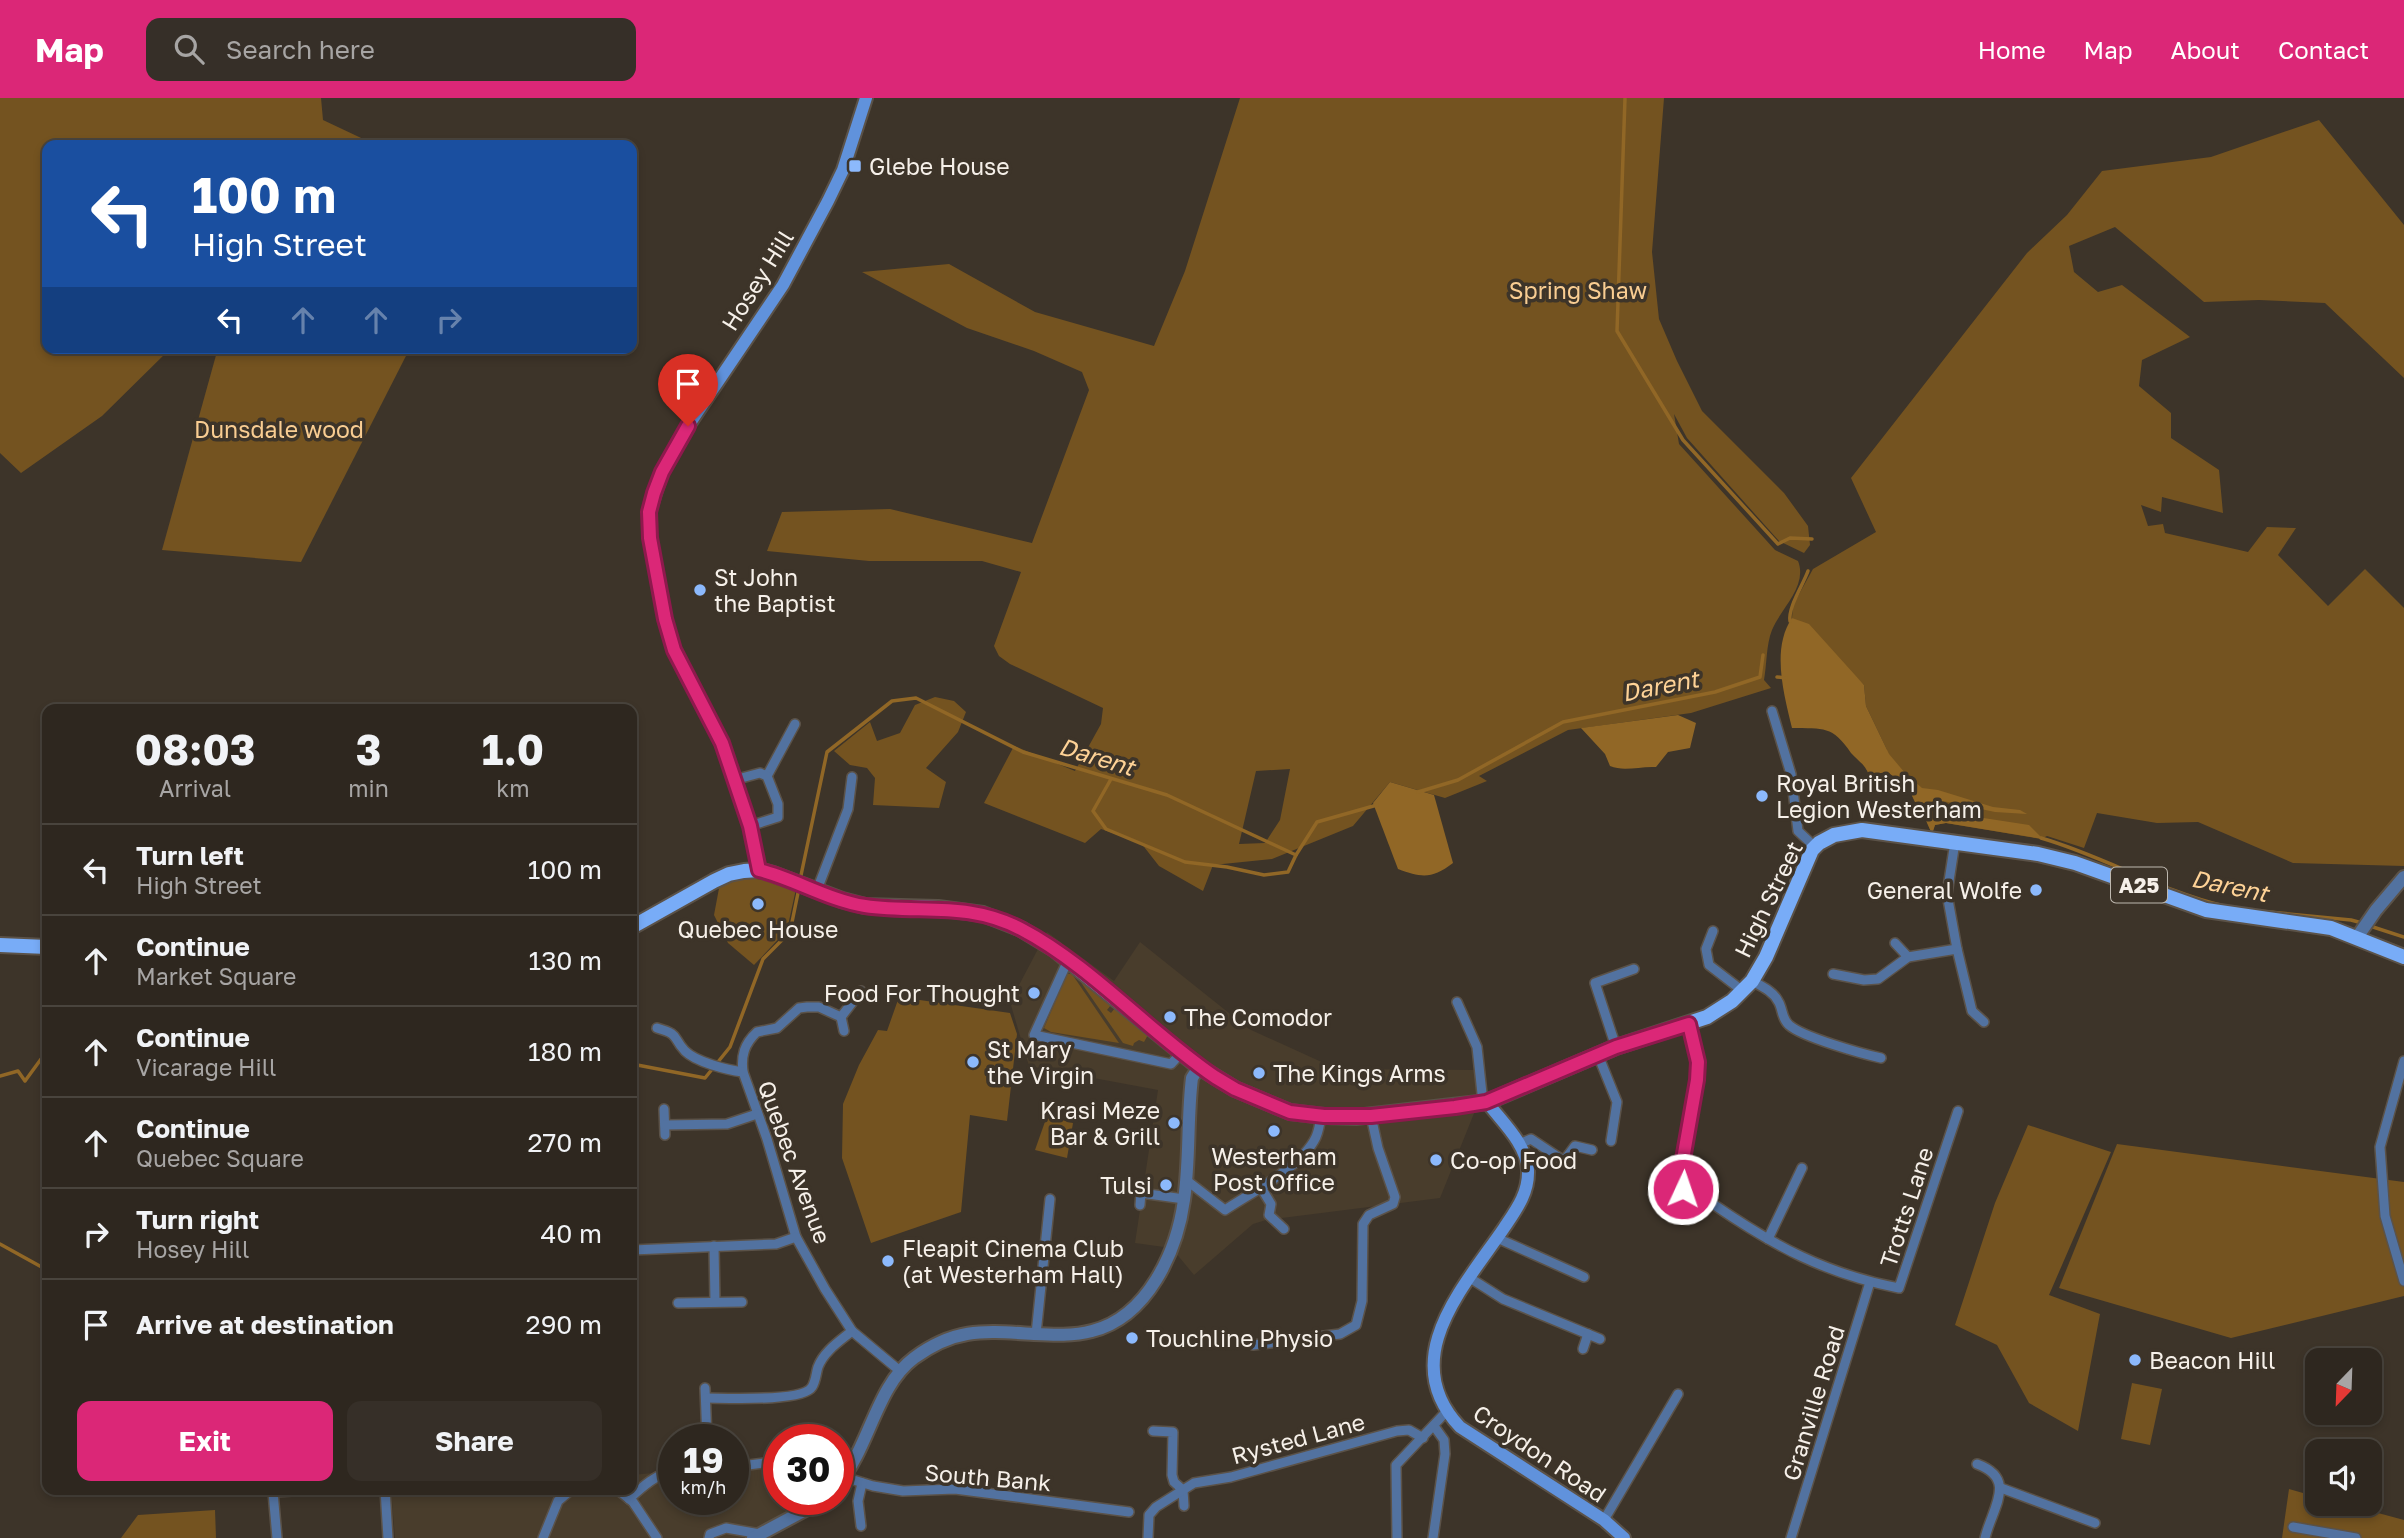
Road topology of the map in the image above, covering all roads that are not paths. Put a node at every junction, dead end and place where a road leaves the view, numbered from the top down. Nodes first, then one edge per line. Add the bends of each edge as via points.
1 (866, 98) edge
2 (1772, 711) dead end
3 (795, 724) dead end
4 (767, 776) junction
5 (852, 777) dead end
6 (734, 780) junction
7 (750, 826) junction
8 (1955, 842) junction
9 (1815, 847) junction
10 (759, 870) junction
11 (2404, 877) edge
12 (817, 890) junction
13 (637, 924) edge
14 (1713, 930) dead end
15 (2360, 934) junction
16 (1895, 943) dead end
17 (0, 945) edge
18 (42, 947) edge
19 (1957, 949) junction
20 (1908, 957) junction
21 (2404, 957) edge
22 (1068, 960) junction
23 (1634, 969) dead end
24 (1833, 974) dead end
25 (1748, 986) junction
26 (861, 991) dead end
27 (1457, 1002) dead end
28 (841, 1017) junction
29 (1983, 1022) dead end
30 (1689, 1024) junction
31 (657, 1028) dead end
32 (844, 1031) dead end
33 (1616, 1047) junction
34 (1182, 1052) junction
35 (1598, 1055) junction
36 (1881, 1058) dead end
37 (2404, 1061) edge
38 (1199, 1067) junction
39 (743, 1072) junction
40 (1485, 1102) junction
41 (664, 1109) dead end
42 (1958, 1111) dead end
43 (757, 1114) junction
44 (1321, 1115) junction
45 (1371, 1116) junction
46 (1611, 1141) dead end
47 (1519, 1143) junction
48 (1592, 1150) dead end
49 (1802, 1168) dead end
50 (1186, 1182) junction
51 (1260, 1186) junction
52 (1051, 1199) dead end
53 (1184, 1199) junction
54 (1140, 1205) dead end
55 (1284, 1229) dead end
56 (796, 1237) junction
57 (1497, 1238) junction
58 (1768, 1239) junction
59 (714, 1246) junction
60 (637, 1250) edge
61 (1584, 1277) dead end
62 (1470, 1278) junction
63 (2404, 1281) edge
64 (1870, 1282) junction
65 (715, 1302) junction
66 (742, 1302) dead end
67 (678, 1303) dead end
68 (852, 1331) junction
69 (1036, 1334) junction
70 (1588, 1334) junction
71 (1600, 1339) dead end
72 (1253, 1345) dead end
73 (1583, 1349) dead end
74 (900, 1371) junction
75 (1678, 1394) dead end
76 (1446, 1412) junction
77 (706, 1424) edge
78 (1434, 1426) junction
79 (1153, 1431) dead end
80 (1423, 1438) junction
81 (854, 1460) edge
82 (1978, 1464) dead end
83 (658, 1477) edge
84 (854, 1482) edge
85 (862, 1483) junction
86 (2001, 1488) junction
87 (1183, 1490) junction
88 (637, 1492) edge
89 (273, 1495) edge
90 (385, 1495) edge
91 (565, 1495) edge
92 (624, 1495) edge
93 (634, 1495) edge
94 (629, 1499) junction
95 (1184, 1506) dead end
96 (1129, 1512) dead end
97 (796, 1515) edge
98 (1604, 1520) junction
99 (2095, 1523) dead end
100 (860, 1526) dead end
101 (2293, 1527) dead end
102 (756, 1536) edge
103 (1791, 1536) edge
104 (277, 1538) edge
105 (388, 1538) edge
106 (543, 1538) edge
107 (657, 1538) edge
108 (709, 1538) edge
109 (1148, 1538) edge
110 (1397, 1538) edge
111 (1433, 1538) edge
112 (1623, 1538) edge
113 (1803, 1538) edge
114 (1985, 1538) edge
115 (2356, 1538) edge

1 - 6 main road, Hosey Hill via 828,201 783,285 688,426 662,472 649,512 650,538 674,650 722,743
2 - 9 street via 1791,774 1798,831
3 - 4 street
4 - 6 street via 760,773
4 - 7 street via 778,817
5 - 12 street via 848,809
6 - 7 main road, Hosey Hill
7 - 10 main road, Hosey Hill
8 - 9 main road, High Street / A25 via 1862,830 1834,835
8 - 15 main road, High Street / A25 via 2075,863 2206,910
8 - 19 street via 1947,894
9 - 25 main road, High Street via 1766,957
10 - 12 main road, High Street
10 - 13 main road via 729,874
11 - 15 street
12 - 22 main road, High Street via 865,906 950,909 996,918
14 - 25 street via 1706,949 1709,965
15 - 21 main road, A25
16 - 20 street
17 - 18 main road
19 - 20 street
19 - 29 street via 1972,1011
20 - 24 street via 1878,979
22 - 34 main road, High Street
22 - 34 street via 1034,1035 1171,1064
23 - 33 street via 1595,982
25 - 30 main road, High Street via 1714,1013
25 - 36 street via 1773,994 1789,1025
26 - 28 street
27 - 40 street via 1477,1047
28 - 32 street
28 - 39 street, Quebec Avenue via 807,1007 777,1028 757,1032 744,1048
30 - 33 main road, High Street
30 - 58 street via 1697,1080 1680,1186
31 - 39 street via 673,1032 687,1053 723,1069
33 - 35 main road, High Street
34 - 38 main road, High Street
35 - 40 main road, High Street
35 - 46 street via 1617,1102
37 - 63 street via 2380,1147 2385,1216
38 - 44 main road, High Street via 1262,1101 1290,1112
38 - 50 street via 1192,1078
39 - 43 street, Quebec Avenue
40 - 45 main road, High Street
40 - 47 main road, Croydon Road
41 - 43 street via 665,1130 727,1124
42 - 64 street, Trotts Lane via 1899,1287
43 - 56 street, Quebec Avenue
44 - 45 main road, High Street
44 - 51 street via 1314,1141 1279,1176
45 - 72 street via 1395,1197 1393,1204 1368,1214 1363,1224 1362,1301 1356,1325 1340,1334
47 - 48 street via 1531,1139 1564,1161 1575,1146
47 - 57 main road, Croydon Road via 1528,1169 1525,1194
49 - 58 street
50 - 51 street via 1225,1210
50 - 53 street
51 - 55 street via 1272,1204 1269,1215
52 - 69 street
53 - 54 street via 1141,1193
53 - 69 street via 1171,1251 1152,1286 1130,1311 1093,1331
56 - 59 street via 776,1244
56 - 68 street, Quebec Avenue
57 - 61 street
57 - 62 main road, Croydon Road
58 - 64 street via 1821,1266
59 - 60 street
59 - 65 street
62 - 70 street via 1503,1299
62 - 76 main road, Croydon Road via 1442,1325 1433,1354 1434,1383
64 - 103 street, Granville Road
65 - 66 street
65 - 67 street
68 - 74 street, Quebec Avenue
68 - 77 street via 825,1355 812,1388 804,1395 705,1393
69 - 74 street via 988,1330 953,1336
70 - 71 street
70 - 73 street
74 - 81 street
75 - 98 street
76 - 78 street
76 - 98 main road, Croydon Road via 1481,1442
78 - 80 street
78 - 111 street via 1444,1440 1445,1454
79 - 87 street via 1173,1432 1172,1475
80 - 87 street, Rysted Lane via 1409,1430 1397,1431 1194,1483
80 - 110 street via 1396,1465
82 - 86 street via 1990,1469
83 - 88 street
84 - 85 street, South Bank
85 - 96 street, South Bank via 903,1491 954,1489
85 - 100 street
86 - 99 street
86 - 114 street
87 - 95 street
87 - 109 street, Rysted Lane via 1149,1515
89 - 104 street
90 - 105 street
91 - 106 street
92 - 94 street
93 - 94 street
94 - 107 street
97 - 102 street
98 - 112 main road, Croydon Road
101 - 115 street
102 - 108 street via 726,1528
103 - 113 street, Granville Road

